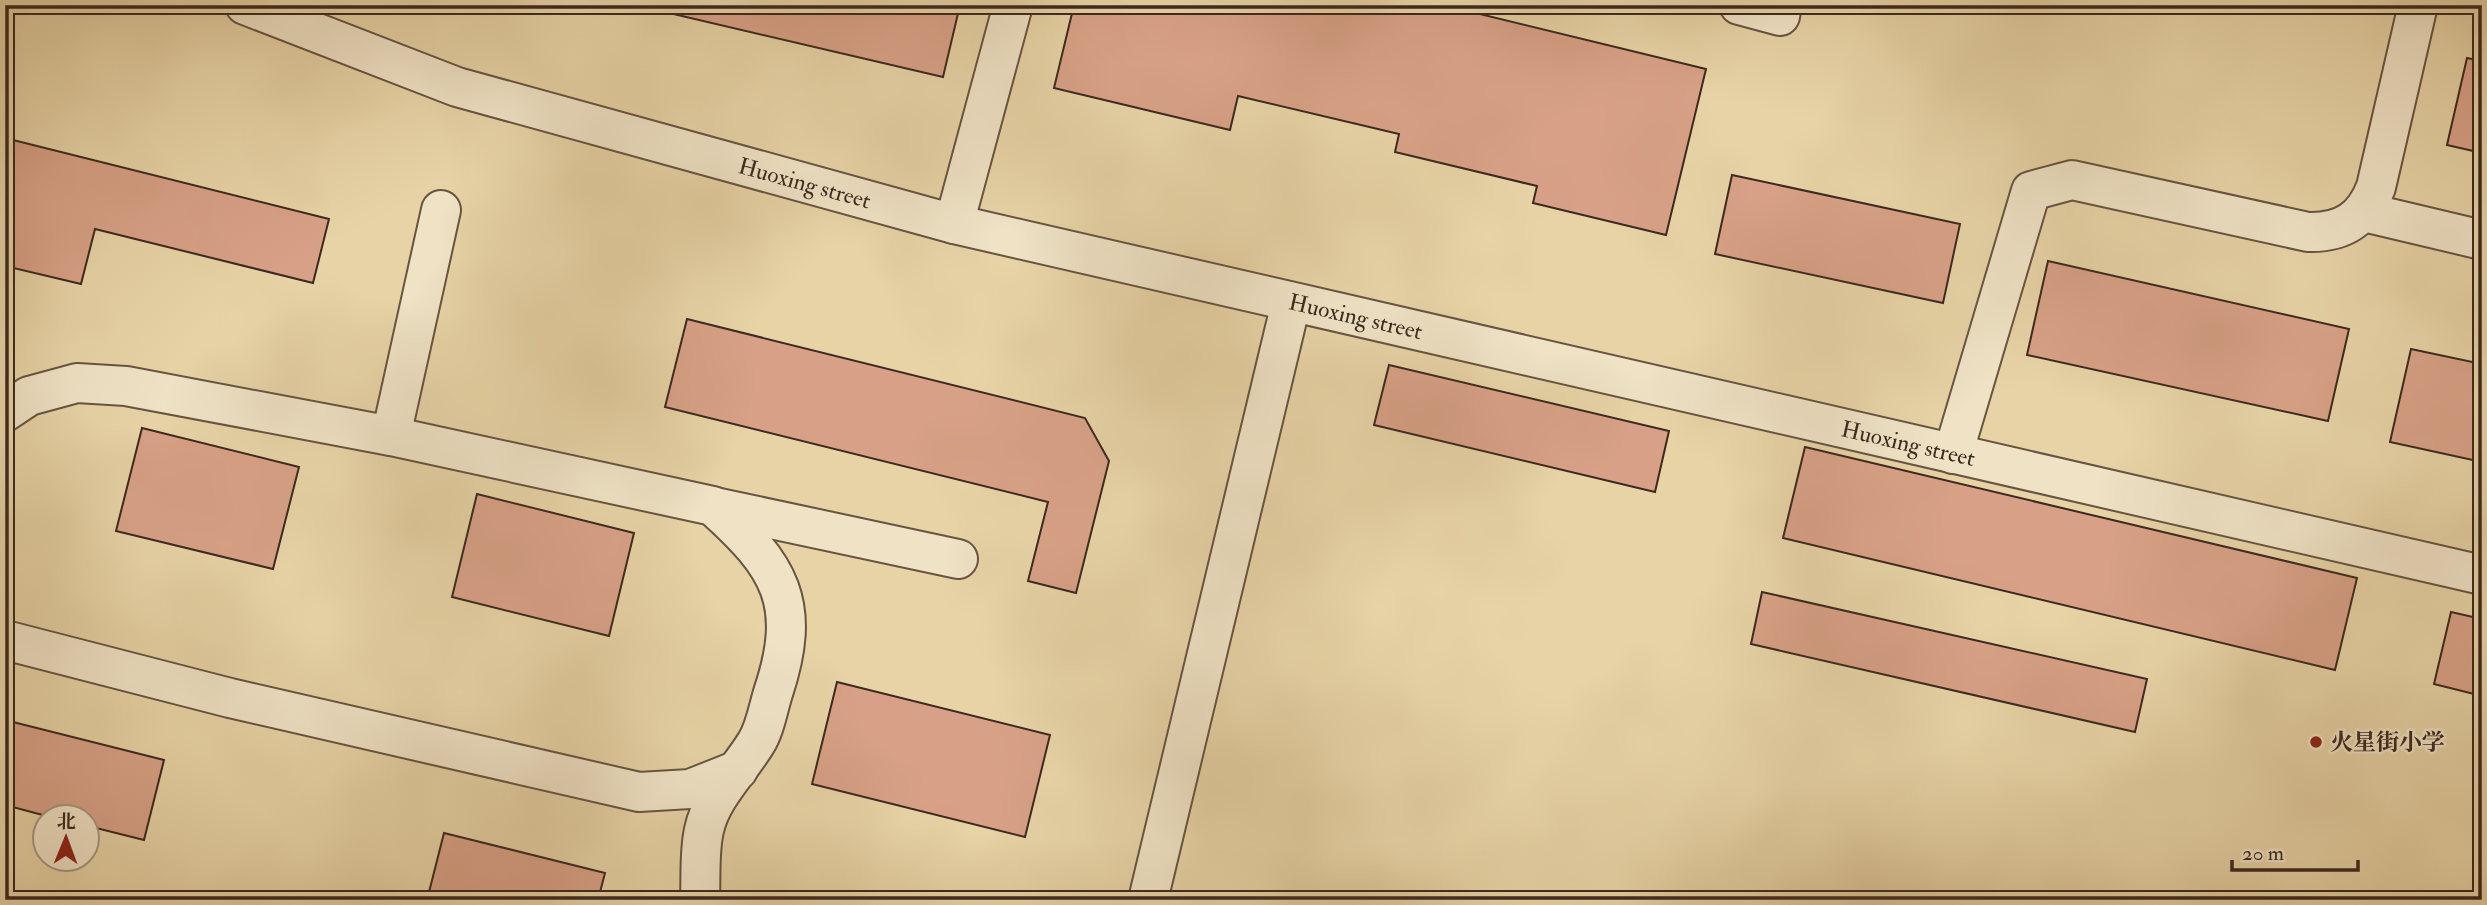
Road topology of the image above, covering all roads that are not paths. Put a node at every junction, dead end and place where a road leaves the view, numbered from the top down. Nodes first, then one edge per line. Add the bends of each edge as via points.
1 (245, 5) edge
2 (1013, 5) edge
3 (1739, 5) edge
4 (1782, 5) edge
5 (2418, 5) edge
6 (441, 210) dead end
7 (2364, 212) junction
8 (954, 224) junction
9 (2482, 240) edge
10 (1292, 303) junction
11 (5, 412) edge
12 (391, 436) junction
13 (1953, 454) junction
14 (713, 506) junction
15 (958, 559) dead end
16 (2482, 575) edge
17 (5, 640) edge
18 (738, 770) junction
19 (700, 900) edge
20 (1148, 900) edge

1 - 8 street, Huoxing street via 457,88
2 - 8 street
3 - 4 street via 1780,16
5 - 7 street via 2376,187
6 - 12 street
7 - 9 street
7 - 13 street via 2339,229 2308,232 2072,180 2031,191
8 - 10 street, Huoxing street
10 - 13 street, Huoxing street
10 - 20 street
11 - 12 street via 29,397 76,383 126,386
12 - 14 street
13 - 16 street, Huoxing street
14 - 15 street
14 - 18 street via 769,564 783,598 787,634 781,670 758,741
17 - 18 street via 230,698 639,792 690,789
18 - 19 street via 715,802 704,830

